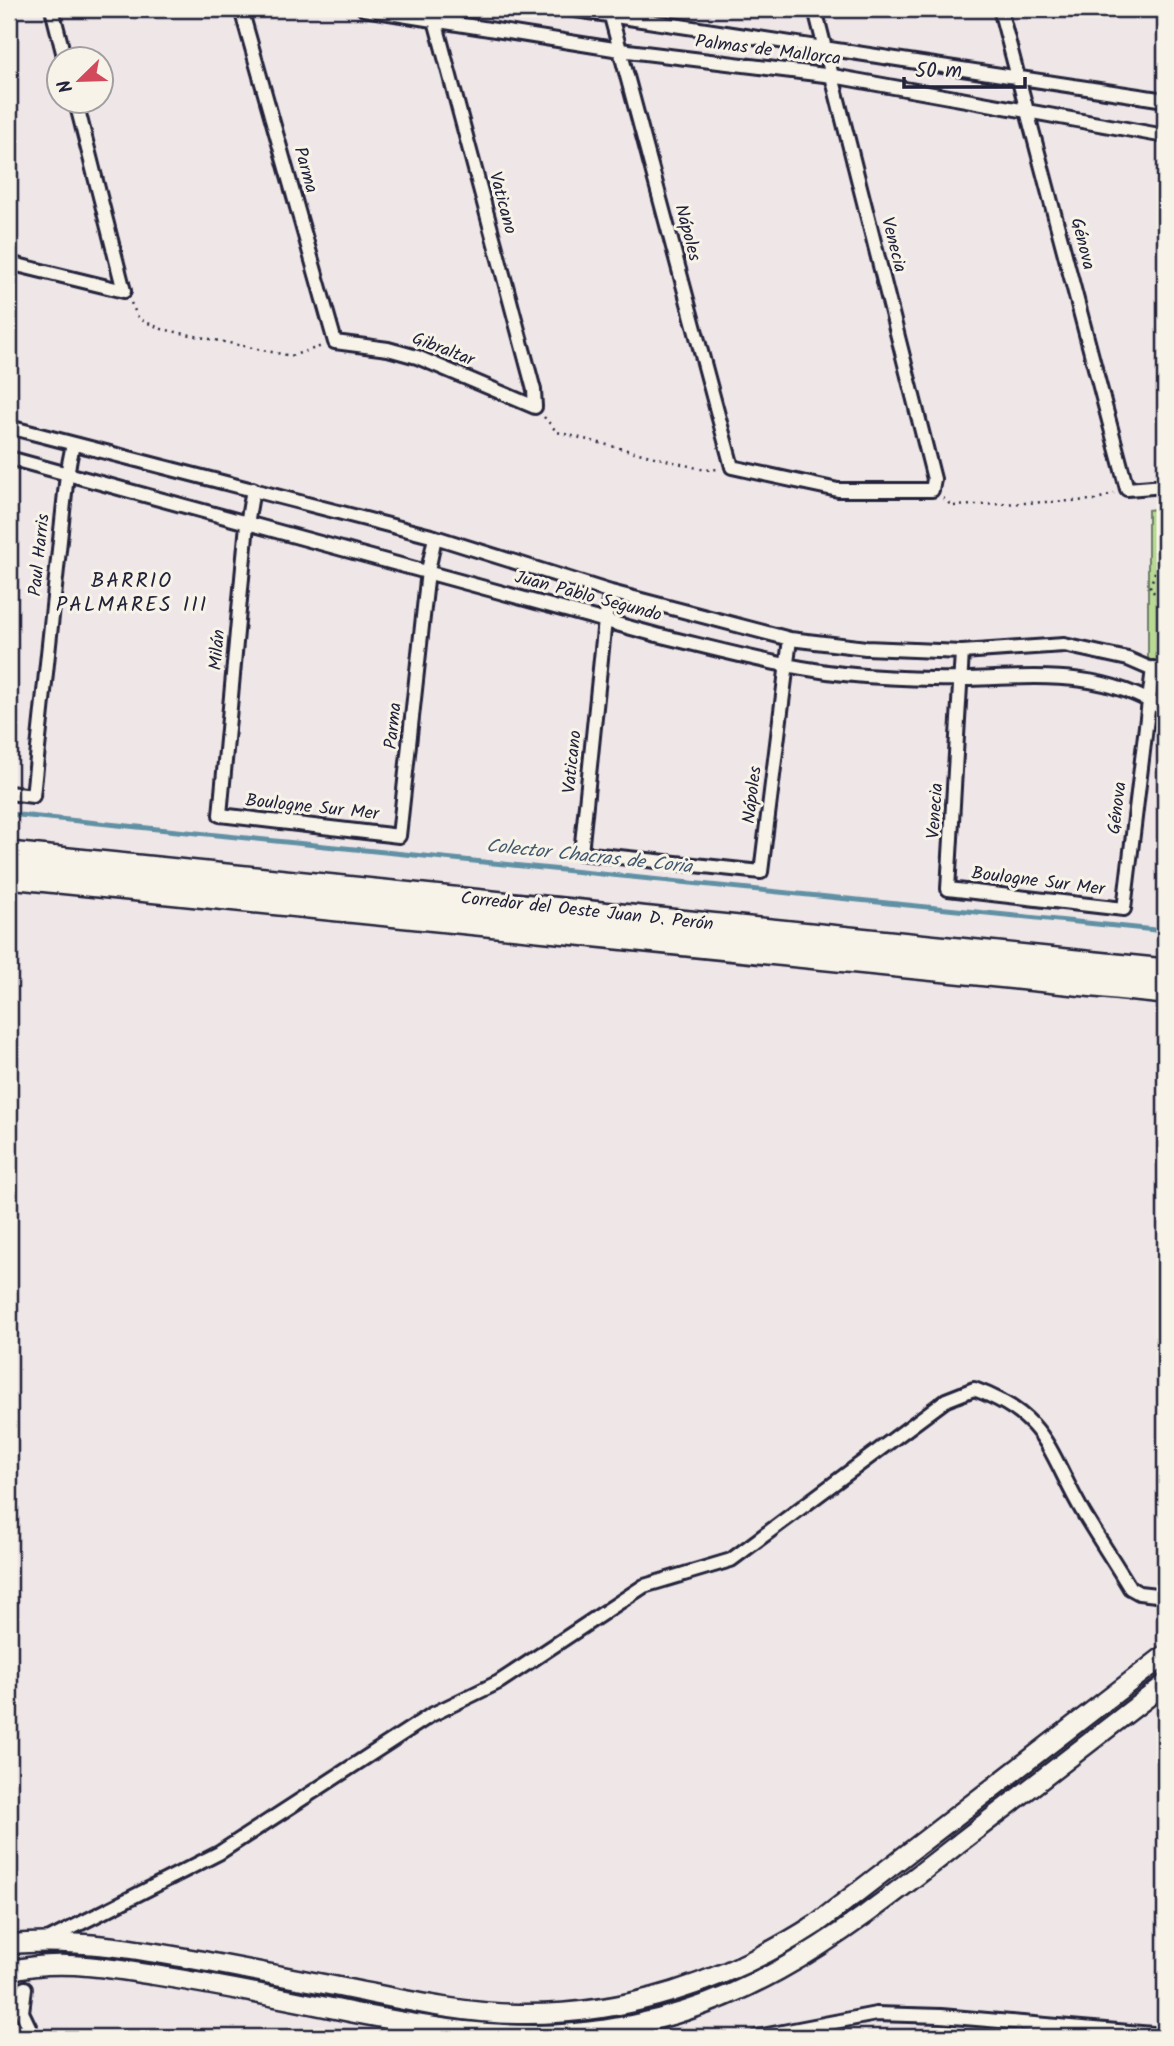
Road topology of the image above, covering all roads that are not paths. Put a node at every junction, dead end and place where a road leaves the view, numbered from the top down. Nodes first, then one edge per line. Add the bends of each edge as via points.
1 (52, 9) edge
2 (242, 9) edge
3 (364, 9) edge
4 (569, 9) edge
5 (815, 9) edge
6 (1000, 9) edge
7 (610, 13) edge
8 (434, 14) edge
9 (61, 46) edge
10 (826, 49) junction
11 (620, 50) junction
12 (833, 76) junction
13 (1021, 80) junction
14 (1165, 100) edge
15 (1030, 113) junction
16 (80, 116) edge
17 (1165, 135) edge
18 (9, 262) edge
19 (335, 342) joint
20 (535, 407) joint
21 (9, 427) edge
22 (73, 444) junction
23 (9, 458) edge
24 (67, 474) junction
25 (1165, 486) edge
26 (253, 489) junction
27 (932, 490) joint
28 (247, 524) junction
29 (435, 537) junction
30 (428, 571) junction
31 (611, 592) junction
32 (605, 620) junction
33 (790, 639) junction
34 (962, 652) junction
35 (786, 665) junction
36 (1153, 668) junction
37 (1165, 675) edge
38 (963, 680) junction
39 (1149, 700) junction
40 (1165, 710) edge
41 (9, 793) edge
42 (220, 815) joint
43 (399, 836) joint
44 (9, 854) edge
45 (761, 872) joint
46 (9, 876) edge
47 (948, 889) joint
48 (1124, 909) joint
49 (1165, 971) edge
50 (1165, 992) edge
51 (1165, 1596) edge
52 (1165, 1655) edge
53 (1165, 1684) edge
54 (46, 1941) junction
55 (9, 1944) edge
56 (9, 1971) edge
57 (25, 1988) dead end
58 (1165, 2035) edge
59 (34, 2037) edge
60 (757, 2037) edge

1 - 9 street
2 - 19 street, Parma
3 - 8 street, Palmas de Mallorca
4 - 7 street, Palmas de Mallorca
5 - 10 street, Venecia
6 - 13 street, Génova
7 - 10 street, Palmas de Mallorca
7 - 11 street, Nápoles
8 - 11 street, Palmas de Mallorca
8 - 20 street, Vaticano
10 - 12 street, Venecia
10 - 13 street, Palmas de Mallorca
11 - 12 street, Palmas de Mallorca
11 - 27 street, Nápoles via 732,467 838,490
12 - 15 street, Palmas de Mallorca
12 - 27 street, Venecia via 934,479
13 - 14 street, Palmas de Mallorca
13 - 15 street, Génova
15 - 17 street, Palmas de Mallorca
15 - 25 street, Génova via 1127,489
16 - 18 street via 124,291
19 - 20 street, Gibraltar via 417,357
21 - 22 street, Juan Pablo Segundo
22 - 24 street, Paul Harris
22 - 26 street, Juan Pablo Segundo
23 - 24 street, Juan Pablo Segundo
24 - 28 street, Juan Pablo Segundo
24 - 41 street, Paul Harris via 33,796
26 - 28 street, Milán
26 - 29 street, Juan Pablo Segundo
28 - 30 street, Juan Pablo Segundo
28 - 42 street, Milán
29 - 30 street, Parma
29 - 31 street, Juan Pablo Segundo
30 - 32 street, Juan Pablo Segundo
30 - 43 street, Parma
31 - 32 street, Vaticano
31 - 33 street, Juan Pablo Segundo
32 - 35 street, Juan Pablo Segundo
32 - 45 street, Vaticano via 581,853
33 - 34 street, Juan Pablo Segundo
33 - 35 street, Nápoles
34 - 36 street, Juan Pablo Segundo via 1064,645
34 - 38 street, Venecia
35 - 38 street, Juan Pablo Segundo via 863,676
35 - 45 street, Nápoles
36 - 37 street, Juan Pablo Segundo
36 - 39 street, Génova
38 - 39 street, Juan Pablo Segundo via 1066,677 1127,689
38 - 47 street, Venecia
39 - 40 street, Juan Pablo Segundo
39 - 48 street, Génova
42 - 43 street, Boulogne Sur Mer
44 - 49 highway, Corredor del Oeste Juan D. Perón
46 - 50 highway, Corredor del Oeste Juan D. Perón
47 - 48 street, Boulogne Sur Mer
51 - 54 street via 1130,1588 1033,1421 994,1396 974,1390 946,1400 731,1560 644,1586 499,1682 431,1715 219,1853
52 - 54 main road via 816,1924 757,1959 662,1997 574,2012 485,2012 140,1950
53 - 56 main road via 828,1943 749,1987 645,2023 579,2033 488,2035 118,1970 39,1965
54 - 55 main road
57 - 59 street via 22,2012
58 - 60 street via 876,2014

